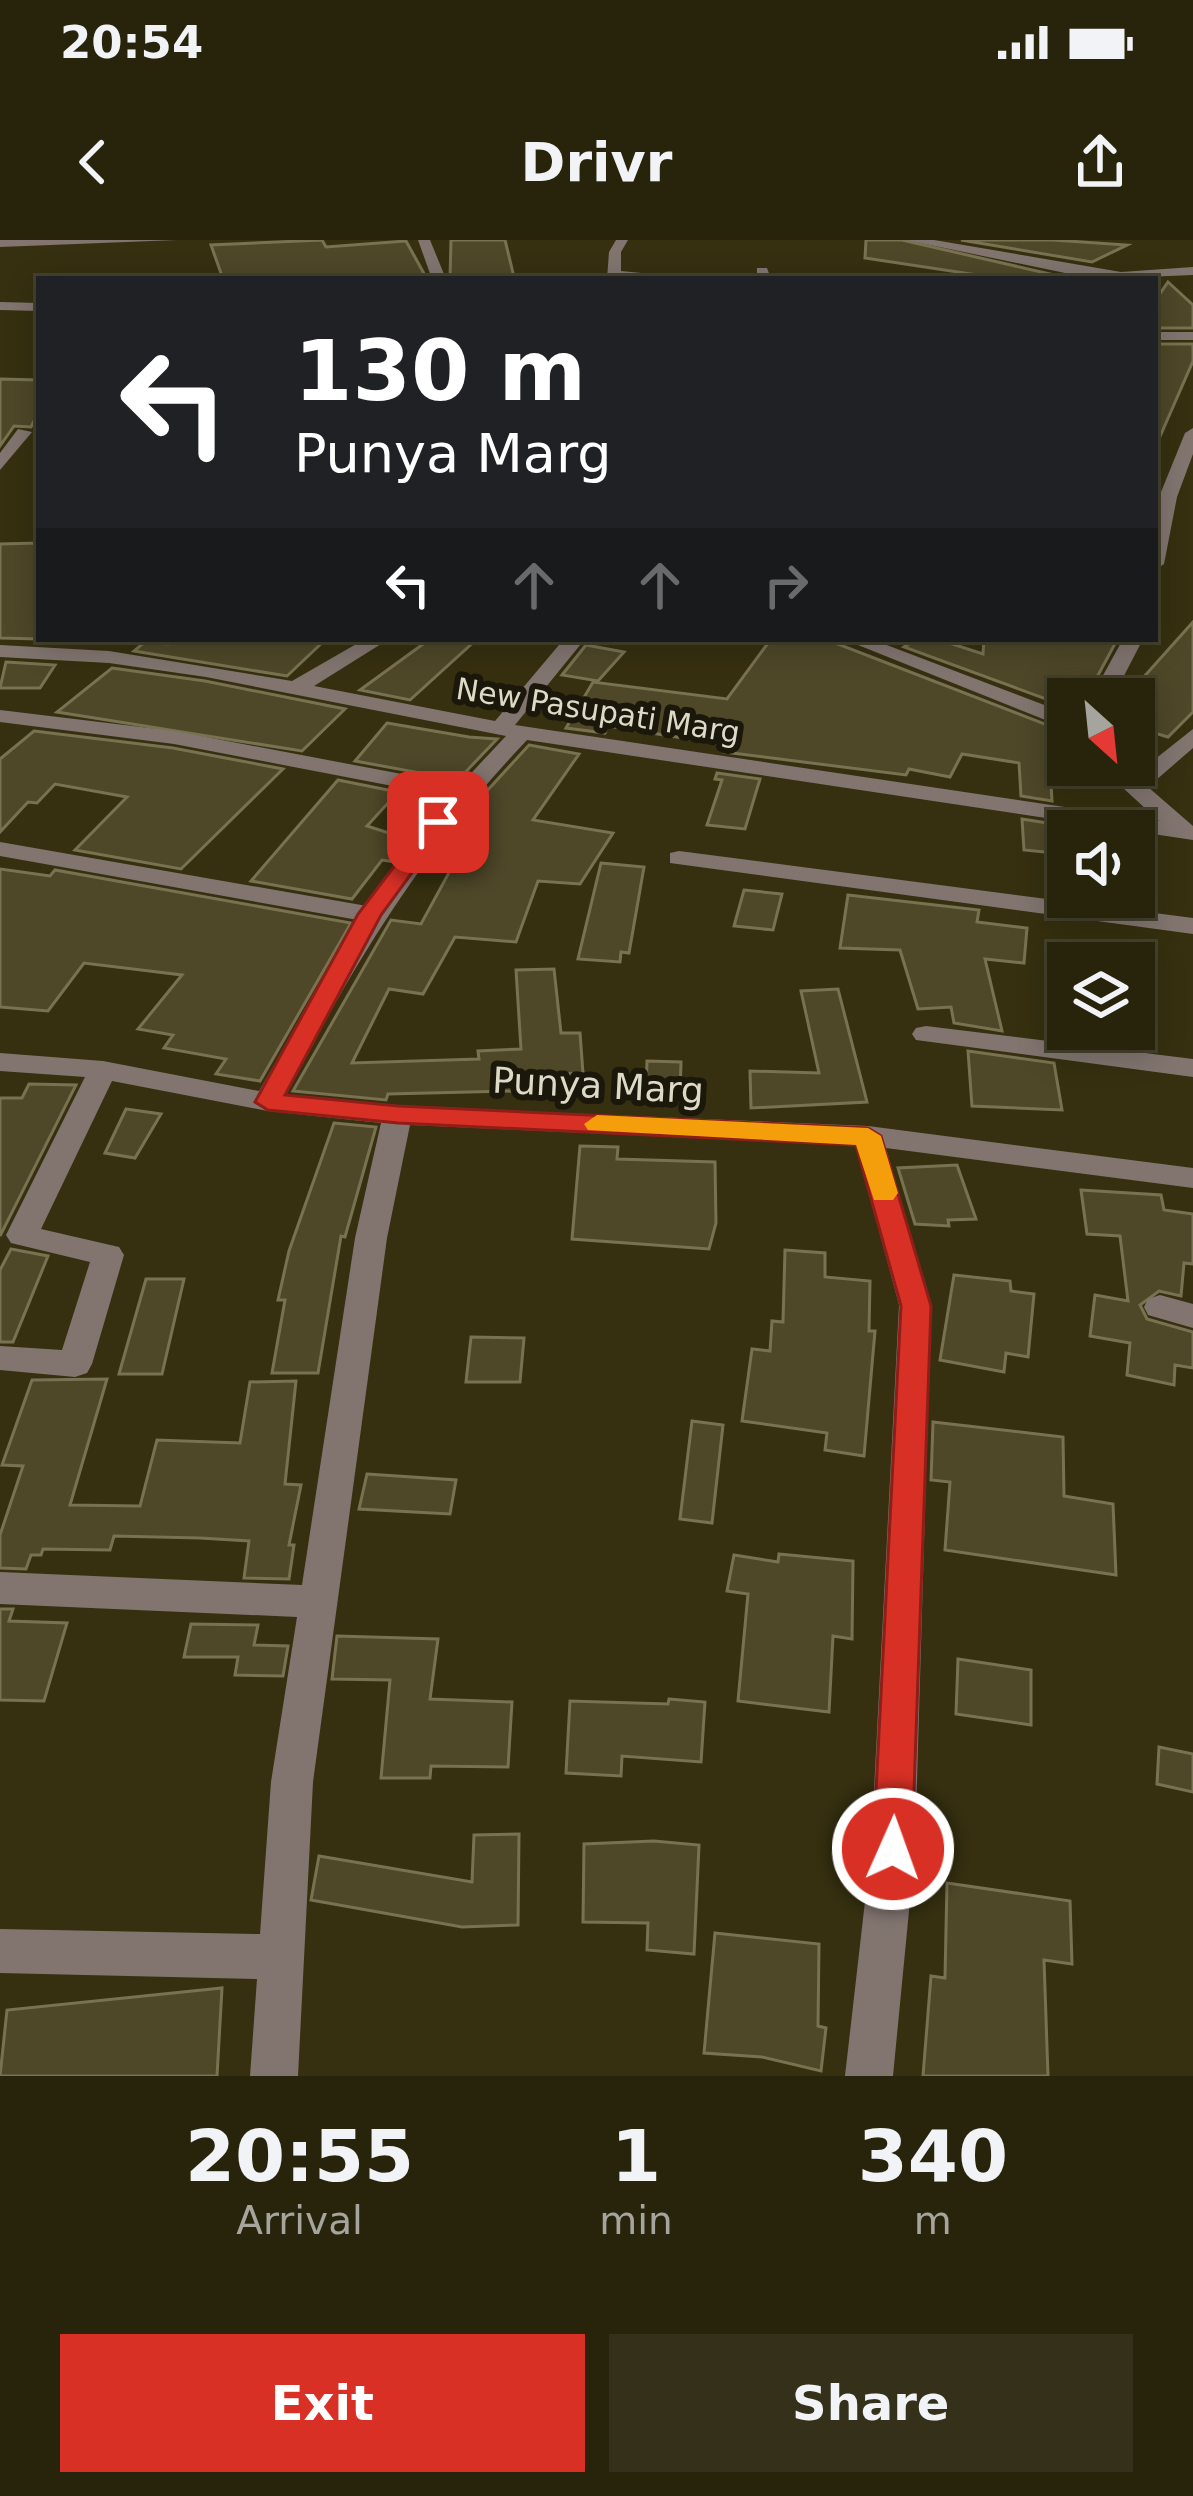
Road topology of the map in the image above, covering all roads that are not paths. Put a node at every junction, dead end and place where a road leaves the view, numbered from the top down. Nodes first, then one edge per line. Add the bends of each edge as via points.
1 (171, 240) edge
2 (424, 240) edge
3 (622, 240) edge
4 (912, 240) edge
5 (0, 243) edge
6 (1193, 271) edge
7 (438, 276) edge
8 (614, 276) edge
9 (1119, 276) joint
10 (0, 306) edge
11 (36, 308) edge
12 (1158, 336) edge
13 (1193, 336) edge
14 (32, 431) edge
15 (0, 432) edge
16 (1193, 433) edge
17 (0, 465) edge
18 (1186, 476) edge
19 (1161, 496) edge
20 (1158, 530) edge
21 (127, 642) edge
22 (375, 642) edge
23 (573, 642) edge
24 (861, 642) edge
25 (1131, 642) edge
26 (0, 651) edge
27 (110, 657) junction
28 (1112, 678) edge
29 (299, 686) junction
30 (1047, 714) edge
31 (0, 716) edge
32 (511, 731) junction
33 (1193, 736) edge
34 (1134, 788) joint
35 (461, 792) junction
36 (1190, 833) edge
37 (0, 849) edge
38 (679, 858) dead end
39 (370, 914) junction
40 (1193, 926) edge
41 (926, 1034) dead end
42 (0, 1062) edge
43 (1193, 1068) edge
44 (103, 1070) junction
45 (268, 1102) junction
46 (398, 1114) junction
47 (868, 1136) junction
48 (1193, 1178) edge
49 (1160, 1307) dead end
50 (1193, 1316) edge
51 (0, 1358) edge
52 (0, 1588) edge
53 (317, 1602) junction
54 (0, 1951) edge
55 (278, 1957) junction
56 (274, 2076) edge
57 (869, 2076) edge

1 - 5 street
2 - 7 street
3 - 8 street
4 - 9 street
6 - 9 street
10 - 11 street
12 - 13 street
14 - 15 street
14 - 17 street
16 - 18 street
18 - 19 street
19 - 20 street
21 - 27 street
22 - 29 street
23 - 32 street
24 - 30 street
25 - 28 street
26 - 27 street, New Pasupati Marg
27 - 29 street, New Pasupati Marg
29 - 32 street, New Pasupati Marg
31 - 35 street via 237,747
32 - 35 street
32 - 36 street, New Pasupati Marg
33 - 34 street
34 - 36 street
35 - 39 street
37 - 39 street
38 - 40 street
39 - 45 street
41 - 43 street
42 - 44 street, Punya Marg
44 - 45 street, Punya Marg
44 - 51 street via 22,1235 108,1255 75,1364
45 - 46 street, Punya Marg
46 - 47 street, Punya Marg
46 - 53 street via 371,1238
47 - 48 street, Punya Marg
47 - 57 street via 916,1306 893,1849
49 - 50 street
52 - 53 street
53 - 55 street
54 - 55 street
55 - 56 street

